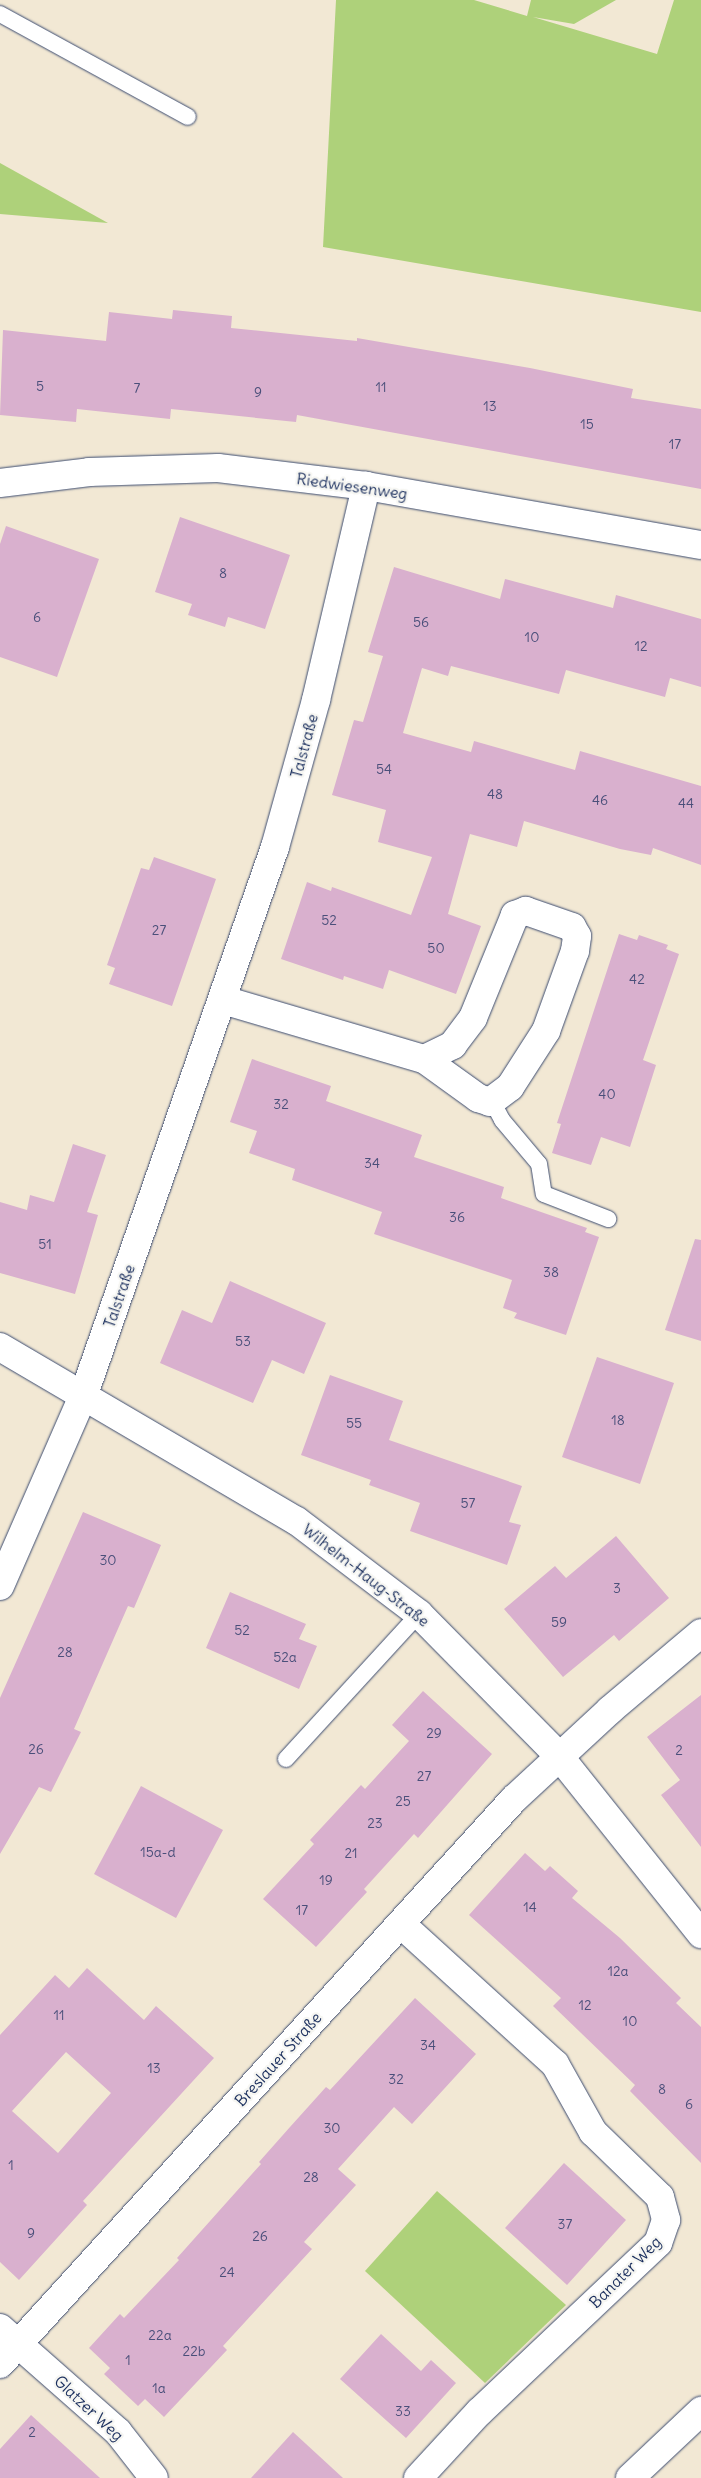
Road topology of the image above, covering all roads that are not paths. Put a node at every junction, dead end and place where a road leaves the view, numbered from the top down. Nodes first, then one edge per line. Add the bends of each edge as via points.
1 (0, 14) edge
2 (188, 117) dead end
3 (0, 483) edge
4 (366, 486) junction
5 (701, 545) edge
6 (223, 1000) junction
7 (424, 1059) junction
8 (492, 1101) junction
9 (608, 1218) dead end
10 (0, 1347) edge
11 (84, 1394) junction
12 (0, 1586) edge
13 (419, 1614) junction
14 (701, 1633) edge
15 (559, 1756) junction
16 (286, 1759) dead end
17 (401, 1924) junction
18 (701, 1934) edge
19 (10, 2335) edge
20 (0, 2364) edge
21 (701, 2411) edge
22 (154, 2478) edge
23 (418, 2478) edge
24 (630, 2478) edge

1 - 2 lane
3 - 4 street, Riedwiesenweg via 89,472 218,468
4 - 5 street, Riedwiesenweg
4 - 6 street, Talstraße via 294,786
6 - 7 street
6 - 11 street, Talstraße
7 - 8 street via 478,1098
7 - 8 street via 453,1045 473,1018 515,915 526,911 572,927 577,936 575,951 546,1031 510,1087
8 - 9 lane via 502,1120 539,1164 544,1194
10 - 11 street, Wilhelm-Haug-Straße
11 - 12 street, Talstraße
11 - 13 street, Wilhelm-Haug-Straße via 297,1520
13 - 15 street, Wilhelm-Haug-Straße
13 - 16 lane
14 - 15 street, Breslauer Straße
15 - 17 street, Breslauer Straße via 514,1799
15 - 18 street, Wilhelm-Haug-Straße
17 - 19 street, Breslauer Straße
17 - 23 street, Banater Weg via 555,2064 593,2132 660,2197 666,2220 658,2243 479,2412
19 - 20 street, Breslauer Straße
19 - 22 street, Glatzer Weg via 118,2432
21 - 24 street

